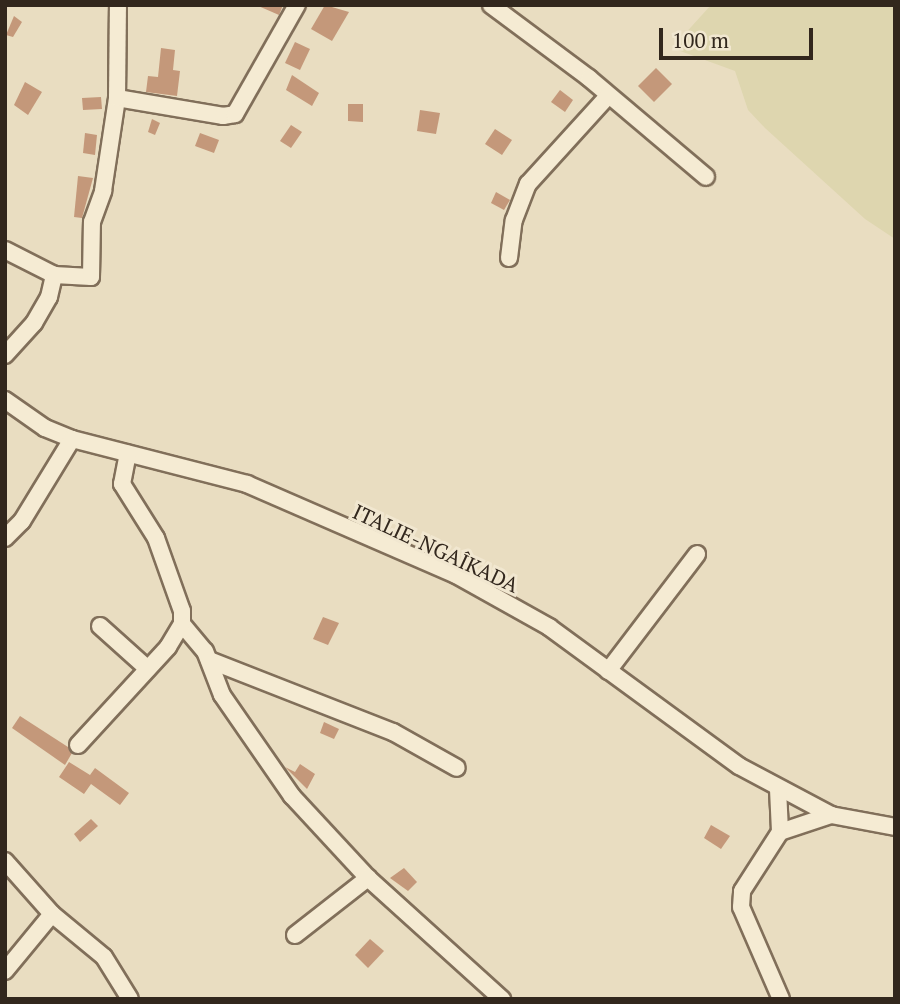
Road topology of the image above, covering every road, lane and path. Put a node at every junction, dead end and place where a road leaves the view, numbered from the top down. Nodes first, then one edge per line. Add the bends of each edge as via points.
1 (118, 5) edge
2 (297, 5) edge
3 (491, 5) edge
4 (608, 96) junction
5 (117, 98) junction
6 (706, 177) dead end
7 (5, 250) edge
8 (509, 258) dead end
9 (54, 275) junction
10 (5, 355) edge
11 (5, 400) edge
12 (72, 439) junction
13 (128, 454) junction
14 (5, 538) edge
15 (697, 554) dead end
16 (182, 624) junction
17 (100, 626) dead end
18 (209, 660) junction
19 (148, 669) junction
20 (608, 671) junction
21 (79, 745) dead end
22 (457, 768) dead end
23 (778, 789) junction
24 (831, 815) junction
25 (895, 827) edge
26 (780, 832) junction
27 (5, 861) edge
28 (368, 878) junction
29 (51, 914) junction
30 (295, 934) dead end
31 (5, 971) edge
32 (130, 999) edge
33 (502, 999) edge
34 (781, 999) edge

1 - 5 street
2 - 5 street via 235,114 223,116
3 - 4 street
4 - 6 street
4 - 8 street via 525,191 514,220
5 - 9 street via 103,191 92,222 92,277
7 - 9 street
9 - 10 street via 49,297 34,323
11 - 12 street, ITALIE-NGAÎKADA via 45,428
12 - 13 street, ITALIE-NGAÎKADA
12 - 14 street via 22,521
13 - 16 street via 122,484 156,538 182,611
13 - 20 street, ITALIE-NGAÎKADA via 247,484 456,575 549,627
15 - 20 street
16 - 18 street
16 - 19 street
17 - 19 street
18 - 22 street via 393,732
18 - 28 street via 222,695 292,796
19 - 21 street
20 - 23 street, ITALIE-NGAÎKADA
23 - 24 street, ITALIE-NGAÎKADA
23 - 26 street
24 - 25 street, ITALIE-NGAÎKADA
24 - 26 street
26 - 34 street via 751,870 741,907
27 - 29 street
28 - 30 street
28 - 33 street
29 - 31 street
29 - 32 street via 104,957

